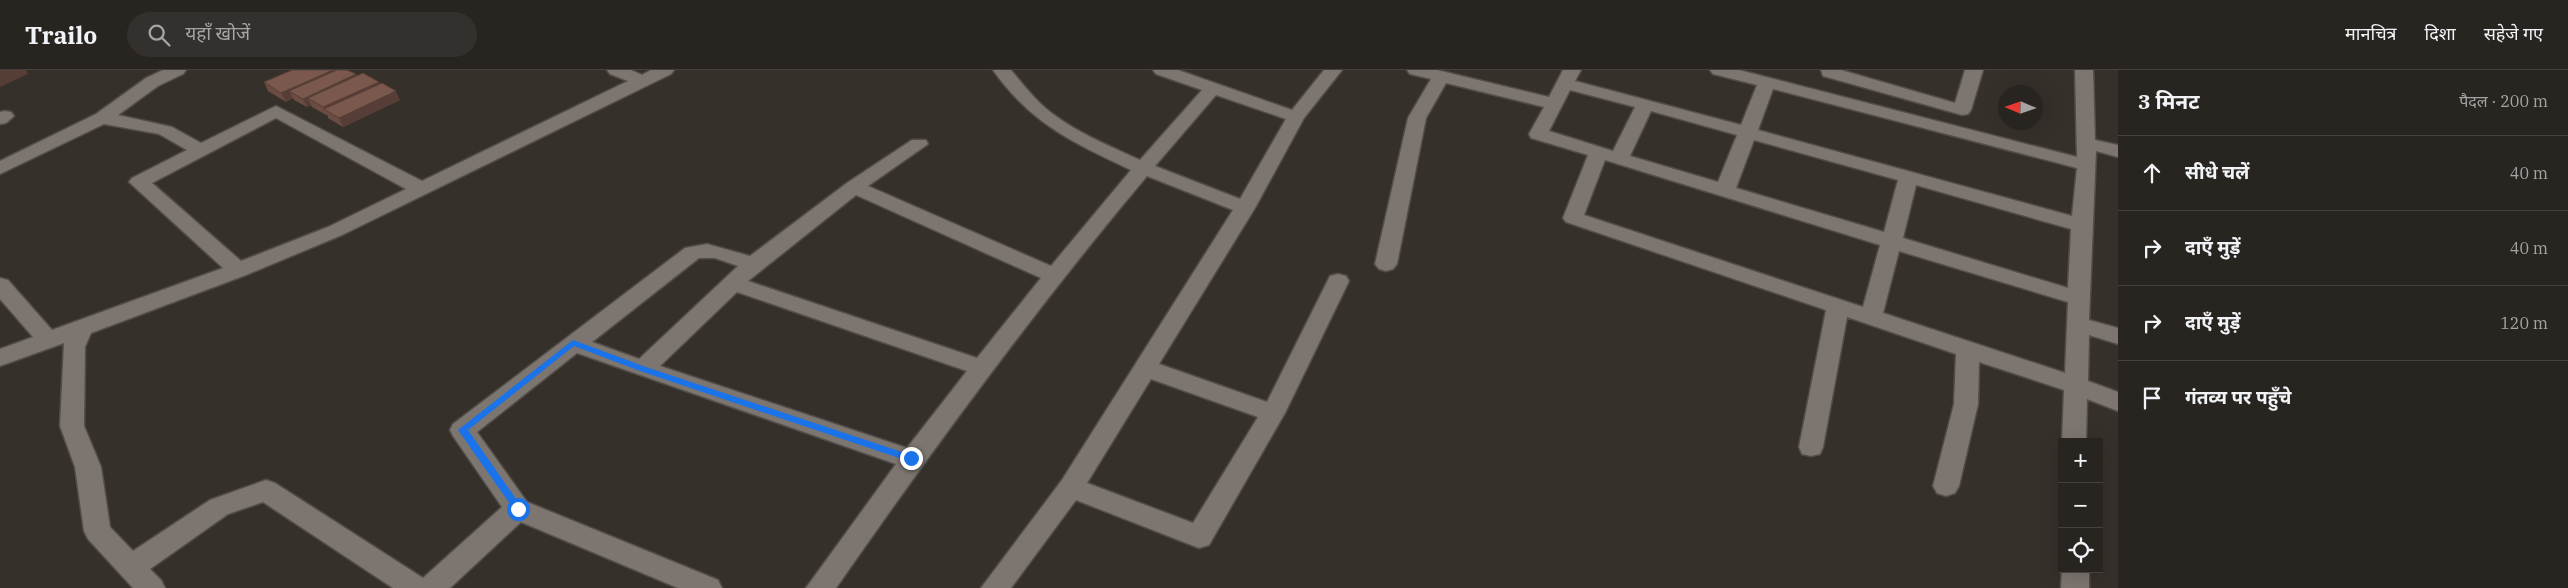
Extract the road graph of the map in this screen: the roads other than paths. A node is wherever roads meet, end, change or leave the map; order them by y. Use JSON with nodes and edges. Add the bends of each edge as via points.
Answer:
{"nodes":[{"id":1,"x":177,"y":70,"type":"edge"},
{"id":2,"x":616,"y":70,"type":"edge"},
{"id":3,"x":665,"y":70,"type":"edge"},
{"id":4,"x":1002,"y":70,"type":"edge"},
{"id":5,"x":1162,"y":70,"type":"edge"},
{"id":6,"x":1333,"y":70,"type":"edge"},
{"id":7,"x":1416,"y":70,"type":"edge"},
{"id":8,"x":1719,"y":70,"type":"edge"},
{"id":9,"x":1830,"y":70,"type":"edge"},
{"id":10,"x":1974,"y":70,"type":"edge"},
{"id":11,"x":2084,"y":70,"type":"edge"},
{"id":12,"x":1441,"y":76,"type":"junction"},
{"id":13,"x":1568,"y":77,"type":"edge"},
{"id":14,"x":1757,"y":77,"type":"edge"},
{"id":15,"x":642,"y":81,"type":"junction"},
{"id":16,"x":1213,"y":88,"type":"junction"},
{"id":17,"x":1554,"y":104,"type":"junction"},
{"id":18,"x":1645,"y":104,"type":"junction"},
{"id":19,"x":1296,"y":117,"type":"junction"},
{"id":20,"x":102,"y":118,"type":"junction"},
{"id":21,"x":1748,"y":132,"type":"junction"},
{"id":22,"x":2086,"y":143,"type":"junction"},
{"id":23,"x":919,"y":144,"type":"dead end"},
{"id":24,"x":198,"y":150,"type":"junction"},
{"id":25,"x":2118,"y":152,"type":"edge"},
{"id":26,"x":1609,"y":155,"type":"junction"},
{"id":27,"x":2088,"y":165,"type":"junction"},
{"id":28,"x":0,"y":168,"type":"edge"},
{"id":29,"x":1142,"y":168,"type":"junction"},
{"id":30,"x":1909,"y":177,"type":"junction"},
{"id":31,"x":420,"y":188,"type":"junction"},
{"id":32,"x":854,"y":188,"type":"junction"},
{"id":33,"x":1726,"y":190,"type":"junction"},
{"id":34,"x":1245,"y":208,"type":"junction"},
{"id":35,"x":2081,"y":226,"type":"junction"},
{"id":36,"x":1890,"y":240,"type":"junction"},
{"id":37,"x":753,"y":264,"type":"junction"},
{"id":38,"x":1386,"y":264,"type":"dead end"},
{"id":39,"x":238,"y":270,"type":"junction"},
{"id":40,"x":1056,"y":276,"type":"junction"},
{"id":41,"x":1338,"y":281,"type":"dead end"},
{"id":42,"x":733,"y":283,"type":"junction"},
{"id":43,"x":0,"y":285,"type":"edge"},
{"id":44,"x":2078,"y":298,"type":"junction"},
{"id":45,"x":1838,"y":306,"type":"junction"},
{"id":46,"x":1871,"y":317,"type":"junction"},
{"id":47,"x":2078,"y":324,"type":"junction"},
{"id":48,"x":82,"y":328,"type":"junction"},
{"id":49,"x":2118,"y":336,"type":"edge"},
{"id":50,"x":48,"y":340,"type":"junction"},
{"id":51,"x":573,"y":343,"type":"junction"},
{"id":52,"x":1968,"y":349,"type":"junction"},
{"id":53,"x":0,"y":358,"type":"edge"},
{"id":54,"x":983,"y":368,"type":"junction"},
{"id":55,"x":1145,"y":368,"type":"junction"},
{"id":56,"x":643,"y":369,"type":"junction"},
{"id":57,"x":2075,"y":385,"type":"junction"},
{"id":58,"x":2118,"y":402,"type":"edge"},
{"id":59,"x":1273,"y":413,"type":"junction"},
{"id":60,"x":2074,"y":438,"type":"edge"},
{"id":61,"x":1811,"y":447,"type":"dead end"},
{"id":62,"x":911,"y":458,"type":"junction"},
{"id":63,"x":1946,"y":486,"type":"dead end"},
{"id":64,"x":1071,"y":487,"type":"junction"},
{"id":65,"x":518,"y":509,"type":"junction"},
{"id":66,"x":131,"y":567,"type":"junction"},
{"id":67,"x":2075,"y":573,"type":"edge"},
{"id":68,"x":151,"y":588,"type":"edge"},
{"id":69,"x":415,"y":588,"type":"edge"},
{"id":70,"x":431,"y":588,"type":"edge"},
{"id":71,"x":708,"y":588,"type":"edge"},
{"id":72,"x":820,"y":588,"type":"edge"},
{"id":73,"x":995,"y":588,"type":"edge"},
{"id":74,"x":2075,"y":588,"type":"edge"}],
"edges":[{"from":1,"to":20,"type":"street","via":[[152,82]]},
{"from":2,"to":15,"type":"street"},
{"from":3,"to":15,"type":"street"},
{"from":4,"to":29,"type":"street","via":[[1050,122],[1088,144]]},
{"from":5,"to":16,"type":"street"},
{"from":6,"to":19,"type":"street"},
{"from":7,"to":12,"type":"street"},
{"from":8,"to":14,"type":"street"},
{"from":9,"to":10,"type":"street","via":[[1962,110]]},
{"from":11,"to":22,"type":"street"},
{"from":12,"to":17,"type":"street"},
{"from":12,"to":38,"type":"street","via":[[1417,118]]},
{"from":13,"to":17,"type":"street"},
{"from":13,"to":18,"type":"street"},
{"from":14,"to":21,"type":"street"},
{"from":14,"to":27,"type":"street"},
{"from":15,"to":31,"type":"street"},
{"from":16,"to":19,"type":"street"},
{"from":16,"to":29,"type":"street"},
{"from":17,"to":26,"type":"street","via":[[1538,134]]},
{"from":18,"to":21,"type":"street"},
{"from":18,"to":26,"type":"street"},
{"from":19,"to":34,"type":"street"},
{"from":20,"to":24,"type":"street","via":[[162,129],[190,142]]},
{"from":20,"to":28,"type":"street"},
{"from":21,"to":30,"type":"street"},
{"from":21,"to":33,"type":"street"},
{"from":22,"to":25,"type":"street"},
{"from":22,"to":27,"type":"street"},
{"from":23,"to":32,"type":"street"},
{"from":24,"to":31,"type":"street","via":[[276,111]]},
{"from":24,"to":39,"type":"street","via":[[139,182]]},
{"from":26,"to":33,"type":"street"},
{"from":26,"to":45,"type":"street","via":[[1573,218]]},
{"from":27,"to":35,"type":"street"},
{"from":29,"to":34,"type":"street"},
{"from":29,"to":40,"type":"street"},
{"from":30,"to":35,"type":"street"},
{"from":30,"to":36,"type":"street"},
{"from":31,"to":39,"type":"street","via":[[335,230]]},
{"from":32,"to":37,"type":"street"},
{"from":32,"to":40,"type":"street"},
{"from":33,"to":36,"type":"street"},
{"from":34,"to":55,"type":"street"},
{"from":35,"to":44,"type":"street"},
{"from":36,"to":44,"type":"street"},
{"from":36,"to":46,"type":"street"},
{"from":37,"to":42,"type":"street"},
{"from":37,"to":51,"type":"street","via":[[712,251],[692,253]]},
{"from":39,"to":48,"type":"street"},
{"from":40,"to":54,"type":"street"},
{"from":41,"to":59,"type":"street"},
{"from":42,"to":54,"type":"street"},
{"from":42,"to":56,"type":"street"},
{"from":43,"to":50,"type":"street"},
{"from":44,"to":47,"type":"street"},
{"from":45,"to":46,"type":"street"},
{"from":45,"to":61,"type":"street"},
{"from":46,"to":52,"type":"street"},
{"from":47,"to":49,"type":"street"},
{"from":47,"to":57,"type":"street"},
{"from":48,"to":50,"type":"street"},
{"from":48,"to":66,"type":"street","via":[[74,347],[72,426],[88,467],[97,531]]},
{"from":50,"to":53,"type":"street"},
{"from":51,"to":56,"type":"street"},
{"from":51,"to":65,"type":"street","via":[[462,430]]},
{"from":52,"to":57,"type":"street"},
{"from":52,"to":63,"type":"street","via":[[1966,404]]},
{"from":54,"to":62,"type":"street"},
{"from":55,"to":59,"type":"street"},
{"from":55,"to":64,"type":"street"},
{"from":56,"to":62,"type":"street"},
{"from":57,"to":58,"type":"street"},
{"from":57,"to":60,"type":"street"},
{"from":59,"to":64,"type":"street","via":[[1199,537]]},
{"from":62,"to":72,"type":"street"},
{"from":64,"to":73,"type":"street"},
{"from":65,"to":70,"type":"street"},
{"from":65,"to":71,"type":"street"},
{"from":66,"to":68,"type":"street"},
{"from":66,"to":69,"type":"street","via":[[219,507],[266,490]]},
{"from":67,"to":74,"type":"street"}]}
